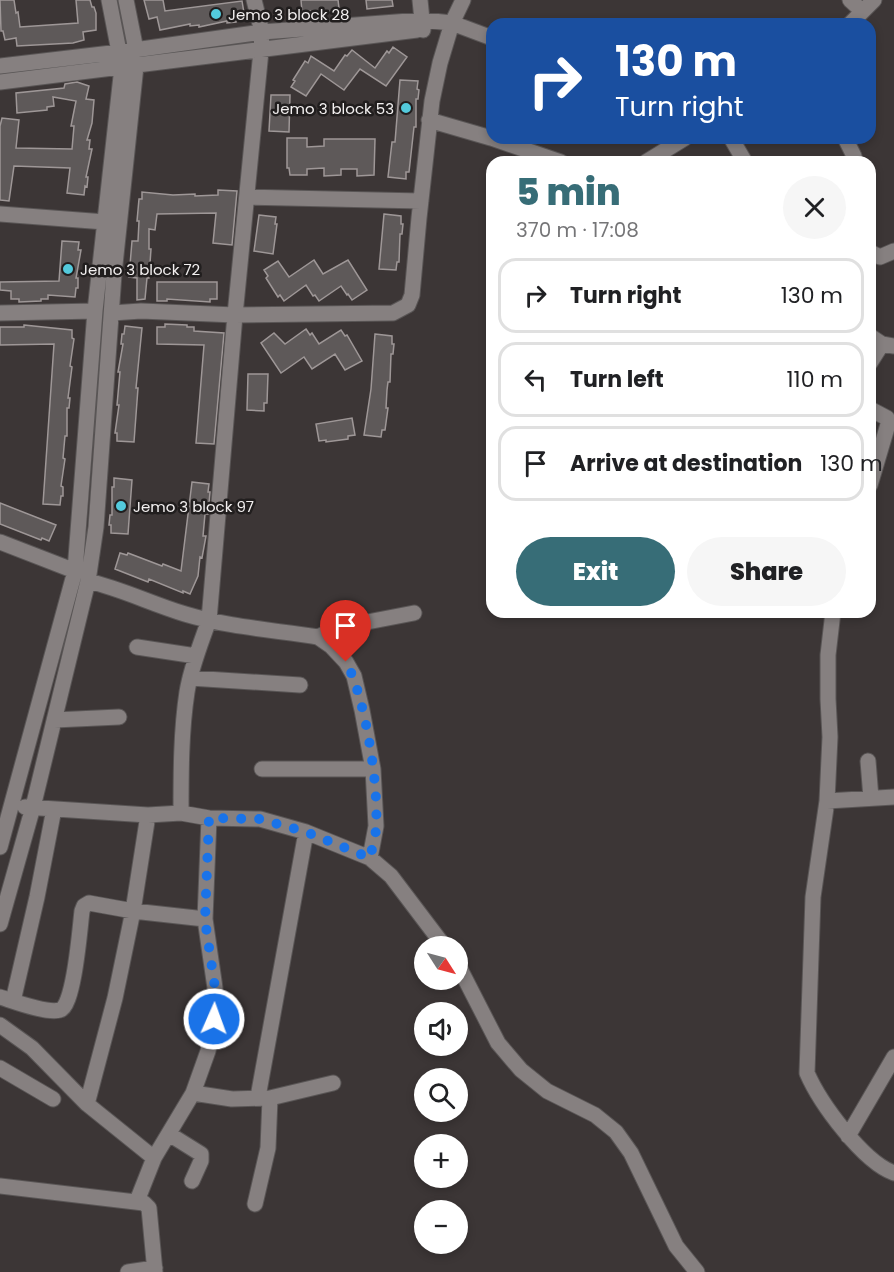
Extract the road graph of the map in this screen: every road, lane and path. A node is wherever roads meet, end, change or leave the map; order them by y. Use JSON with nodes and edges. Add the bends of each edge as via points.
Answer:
{"nodes":[{"id":1,"x":109,"y":0,"type":"edge"},
{"id":2,"x":126,"y":0,"type":"edge"},
{"id":3,"x":254,"y":0,"type":"edge"},
{"id":4,"x":420,"y":0,"type":"edge"},
{"id":5,"x":463,"y":0,"type":"edge"},
{"id":6,"x":850,"y":0,"type":"edge"},
{"id":7,"x":868,"y":6,"type":"edge"},
{"id":8,"x":856,"y":18,"type":"edge"},
{"id":9,"x":423,"y":25,"type":"junction"},
{"id":10,"x":454,"y":27,"type":"junction"},
{"id":11,"x":262,"y":32,"type":"junction"},
{"id":12,"x":486,"y":36,"type":"edge"},
{"id":13,"x":261,"y":51,"type":"junction"},
{"id":14,"x":128,"y":59,"type":"junction"},
{"id":15,"x":0,"y":66,"type":"edge"},
{"id":16,"x":18,"y":71,"type":"junction"},
{"id":17,"x":0,"y":82,"type":"edge"},
{"id":18,"x":429,"y":120,"type":"junction"},
{"id":19,"x":486,"y":137,"type":"edge"},
{"id":20,"x":508,"y":144,"type":"edge"},
{"id":21,"x":675,"y":144,"type":"edge"},
{"id":22,"x":544,"y":156,"type":"edge"},
{"id":23,"x":656,"y":156,"type":"edge"},
{"id":24,"x":247,"y":197,"type":"junction"},
{"id":25,"x":421,"y":201,"type":"junction"},
{"id":26,"x":0,"y":214,"type":"edge"},
{"id":27,"x":105,"y":222,"type":"junction"},
{"id":28,"x":894,"y":251,"type":"edge"},
{"id":29,"x":876,"y":255,"type":"edge"},
{"id":30,"x":107,"y":274,"type":"junction"},
{"id":31,"x":95,"y":311,"type":"junction"},
{"id":32,"x":0,"y":313,"type":"edge"},
{"id":33,"x":112,"y":313,"type":"junction"},
{"id":34,"x":235,"y":315,"type":"junction"},
{"id":35,"x":876,"y":412,"type":"edge"},
{"id":36,"x":876,"y":465,"type":"edge"},
{"id":37,"x":79,"y":527,"type":"junction"},
{"id":38,"x":96,"y":527,"type":"junction"},
{"id":39,"x":0,"y":542,"type":"edge"},
{"id":40,"x":75,"y":571,"type":"junction"},
{"id":41,"x":88,"y":581,"type":"junction"},
{"id":42,"x":414,"y":613,"type":"dead end"},
{"id":43,"x":832,"y":618,"type":"edge"},
{"id":44,"x":209,"y":620,"type":"junction"},
{"id":45,"x":318,"y":637,"type":"junction"},
{"id":46,"x":137,"y":647,"type":"dead end"},
{"id":47,"x":196,"y":656,"type":"junction"},
{"id":48,"x":190,"y":678,"type":"junction"},
{"id":49,"x":300,"y":686,"type":"dead end"},
{"id":50,"x":119,"y":717,"type":"dead end"},
{"id":51,"x":54,"y":720,"type":"junction"},
{"id":52,"x":868,"y":761,"type":"dead end"},
{"id":53,"x":373,"y":769,"type":"junction"},
{"id":54,"x":262,"y":770,"type":"dead end"},
{"id":55,"x":894,"y":797,"type":"edge"},
{"id":56,"x":871,"y":798,"type":"junction"},
{"id":57,"x":827,"y":801,"type":"junction"},
{"id":58,"x":11,"y":806,"type":"junction"},
{"id":59,"x":33,"y":807,"type":"junction"},
{"id":60,"x":54,"y":809,"type":"junction"},
{"id":61,"x":181,"y":813,"type":"junction"},
{"id":62,"x":148,"y":815,"type":"junction"},
{"id":63,"x":209,"y":818,"type":"junction"},
{"id":64,"x":306,"y":832,"type":"junction"},
{"id":65,"x":0,"y":847,"type":"edge"},
{"id":66,"x":370,"y":858,"type":"junction"},
{"id":67,"x":133,"y":911,"type":"junction"},
{"id":68,"x":205,"y":920,"type":"junction"},
{"id":69,"x":0,"y":924,"type":"edge"},
{"id":70,"x":437,"y":936,"type":"edge"},
{"id":71,"x":468,"y":984,"type":"edge"},
{"id":72,"x":6,"y":999,"type":"edge"},
{"id":73,"x":0,"y":1025,"type":"edge"},
{"id":74,"x":892,"y":1062,"type":"edge"},
{"id":75,"x":0,"y":1068,"type":"edge"},
{"id":76,"x":333,"y":1083,"type":"dead end"},
{"id":77,"x":193,"y":1093,"type":"junction"},
{"id":78,"x":264,"y":1098,"type":"junction"},
{"id":79,"x":53,"y":1099,"type":"dead end"},
{"id":80,"x":87,"y":1104,"type":"junction"},
{"id":81,"x":169,"y":1134,"type":"junction"},
{"id":82,"x":848,"y":1136,"type":"junction"},
{"id":83,"x":154,"y":1158,"type":"junction"},
{"id":84,"x":894,"y":1173,"type":"edge"},
{"id":85,"x":192,"y":1181,"type":"dead end"},
{"id":86,"x":0,"y":1186,"type":"edge"},
{"id":87,"x":137,"y":1202,"type":"junction"},
{"id":88,"x":255,"y":1204,"type":"dead end"},
{"id":89,"x":155,"y":1270,"type":"edge"},
{"id":90,"x":128,"y":1272,"type":"edge"},
{"id":91,"x":698,"y":1272,"type":"edge"}],
"edges":[{"from":1,"to":14,"type":"street"},
{"from":2,"to":14,"type":"street"},
{"from":3,"to":11,"type":"street"},
{"from":4,"to":9,"type":"street"},
{"from":5,"to":10,"type":"street"},
{"from":6,"to":7,"type":"street"},
{"from":7,"to":8,"type":"street"},
{"from":9,"to":10,"type":"street"},
{"from":9,"to":11,"type":"street"},
{"from":9,"to":13,"type":"street"},
{"from":10,"to":12,"type":"street"},
{"from":10,"to":18,"type":"street","via":[[440,63]]},
{"from":11,"to":13,"type":"street"},
{"from":11,"to":14,"type":"street"},
{"from":13,"to":14,"type":"street"},
{"from":13,"to":24,"type":"street"},
{"from":14,"to":16,"type":"street"},
{"from":14,"to":27,"type":"street"},
{"from":14,"to":30,"type":"street"},
{"from":15,"to":16,"type":"street"},
{"from":16,"to":17,"type":"street"},
{"from":18,"to":19,"type":"street"},
{"from":18,"to":25,"type":"street"},
{"from":20,"to":22,"type":"street"},
{"from":21,"to":23,"type":"street"},
{"from":24,"to":25,"type":"street"},
{"from":24,"to":34,"type":"street"},
{"from":25,"to":34,"type":"street","via":[[412,295],[408,305],[400,310]]},
{"from":26,"to":27,"type":"street"},
{"from":27,"to":30,"type":"street"},
{"from":28,"to":29,"type":"street"},
{"from":30,"to":31,"type":"street"},
{"from":30,"to":33,"type":"street"},
{"from":31,"to":32,"type":"street"},
{"from":31,"to":37,"type":"street"},
{"from":33,"to":34,"type":"street"},
{"from":33,"to":38,"type":"street"},
{"from":34,"to":44,"type":"street"},
{"from":35,"to":36,"type":"street","via":[[889,421]]},
{"from":37,"to":38,"type":"street"},
{"from":37,"to":40,"type":"street"},
{"from":38,"to":41,"type":"street"},
{"from":39,"to":40,"type":"street"},
{"from":40,"to":58,"type":"street"},
{"from":41,"to":44,"type":"street"},
{"from":41,"to":51,"type":"street"},
{"from":42,"to":45,"type":"street","via":[[336,628]]},
{"from":43,"to":57,"type":"street","via":[[828,655]]},
{"from":44,"to":45,"type":"street"},
{"from":44,"to":47,"type":"street"},
{"from":45,"to":53,"type":"street","via":[[346,662],[354,676]]},
{"from":46,"to":47,"type":"street"},
{"from":47,"to":48,"type":"street"},
{"from":48,"to":49,"type":"street"},
{"from":48,"to":61,"type":"street"},
{"from":50,"to":51,"type":"street"},
{"from":51,"to":59,"type":"street"},
{"from":52,"to":56,"type":"street"},
{"from":53,"to":54,"type":"street"},
{"from":53,"to":66,"type":"street","via":[[376,826]]},
{"from":55,"to":56,"type":"street"},
{"from":56,"to":57,"type":"street"},
{"from":57,"to":82,"type":"street","via":[[813,897],[807,1073],[814,1090]]},
{"from":58,"to":59,"type":"street"},
{"from":58,"to":65,"type":"street"},
{"from":59,"to":60,"type":"street"},
{"from":59,"to":69,"type":"street"},
{"from":60,"to":62,"type":"street"},
{"from":60,"to":72,"type":"street","via":[[37,897]]},
{"from":61,"to":62,"type":"street"},
{"from":61,"to":63,"type":"street"},
{"from":62,"to":67,"type":"street"},
{"from":63,"to":64,"type":"street","via":[[260,819]]},
{"from":63,"to":68,"type":"street"},
{"from":64,"to":66,"type":"street"},
{"from":64,"to":78,"type":"street"},
{"from":66,"to":70,"type":"street","via":[[392,876]]},
{"from":67,"to":68,"type":"street"},
{"from":67,"to":72,"type":"street","via":[[89,903],[84,906],[72,990],[64,1008],[59,1011]]},
{"from":67,"to":80,"type":"street"},
{"from":68,"to":77,"type":"street","via":[[215,988],[214,1019]]},
{"from":71,"to":91,"type":"street","via":[[498,1043],[521,1070],[547,1091],[595,1115],[616,1132],[631,1153],[676,1246]]},
{"from":73,"to":80,"type":"street","via":[[32,1048]]},
{"from":74,"to":82,"type":"street"},
{"from":75,"to":79,"type":"street"},
{"from":76,"to":78,"type":"street"},
{"from":77,"to":78,"type":"street","via":[[232,1099]]},
{"from":77,"to":81,"type":"street"},
{"from":78,"to":88,"type":"street","via":[[268,1148]]},
{"from":80,"to":83,"type":"street"},
{"from":81,"to":83,"type":"street"},
{"from":81,"to":85,"type":"street","via":[[201,1154]]},
{"from":82,"to":84,"type":"street","via":[[875,1162]]},
{"from":83,"to":87,"type":"street"},
{"from":86,"to":87,"type":"street"},
{"from":87,"to":89,"type":"street","via":[[149,1208]]},
{"from":89,"to":90,"type":"street"}]}
